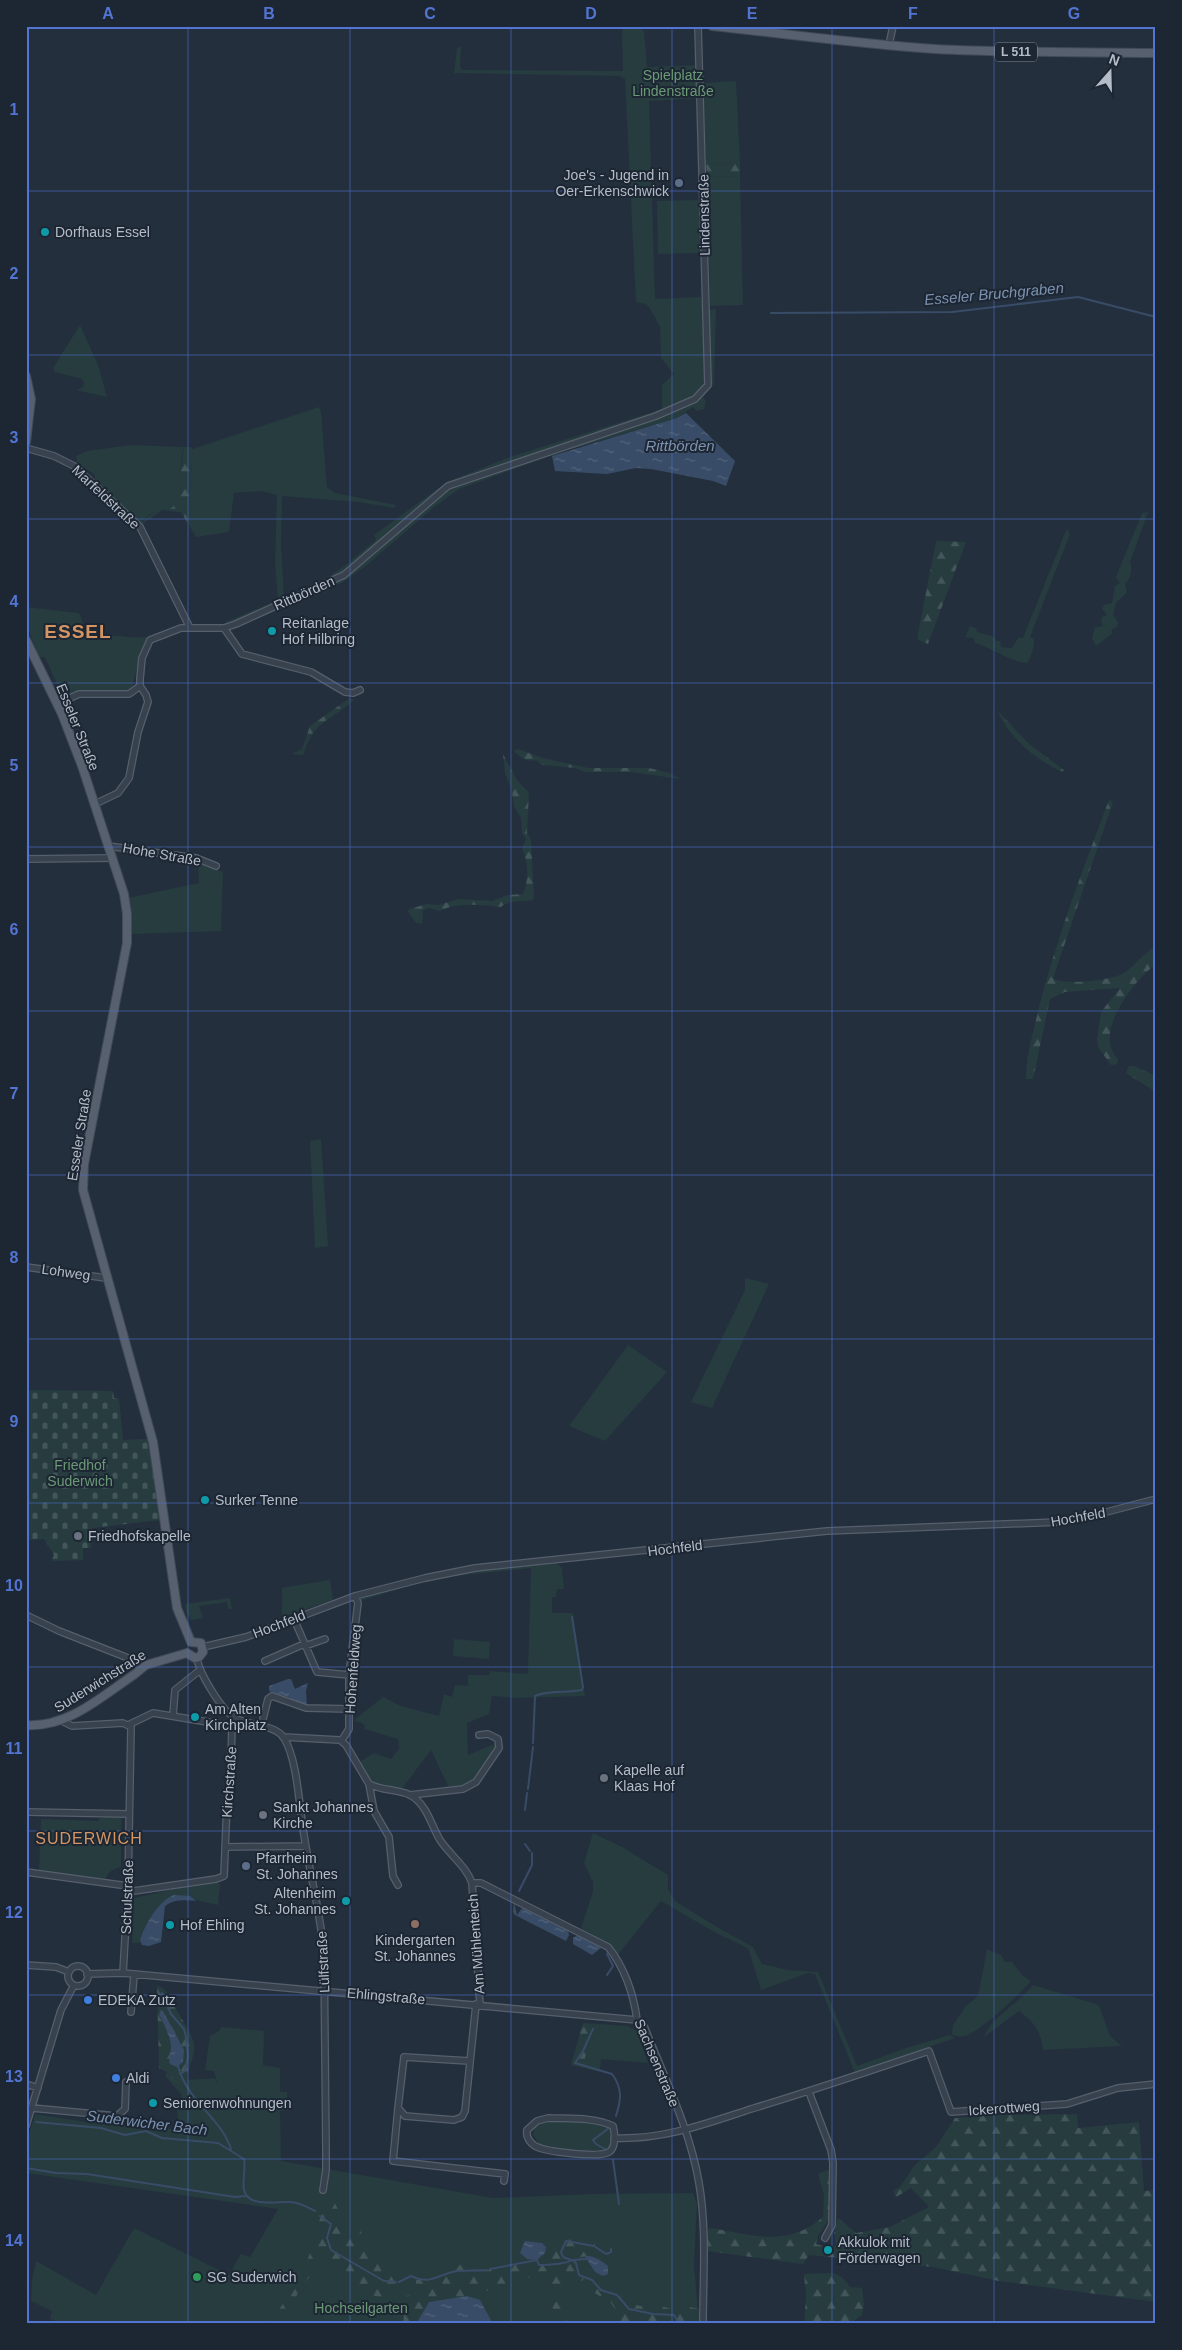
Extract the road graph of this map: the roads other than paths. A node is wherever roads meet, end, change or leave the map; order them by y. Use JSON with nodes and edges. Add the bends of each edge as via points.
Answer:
{"nodes":[{"id":1,"x":698,"y":26,"type":"edge"},
{"id":2,"x":712,"y":26,"type":"edge"},
{"id":3,"x":893,"y":26,"type":"edge"},
{"id":4,"x":889,"y":45,"type":"junction"},
{"id":5,"x":1156,"y":53,"type":"edge"},
{"id":6,"x":26,"y":376,"type":"edge"},
{"id":7,"x":695,"y":399,"type":"joint"},
{"id":8,"x":26,"y":442,"type":"edge"},
{"id":9,"x":26,"y":448,"type":"edge"},
{"id":10,"x":189,"y":626,"type":"junction"},
{"id":11,"x":224,"y":628,"type":"junction"},
{"id":12,"x":26,"y":640,"type":"edge"},
{"id":13,"x":140,"y":686,"type":"junction"},
{"id":14,"x":360,"y":690,"type":"dead end"},
{"id":15,"x":57,"y":704,"type":"junction"},
{"id":16,"x":95,"y":804,"type":"junction"},
{"id":17,"x":108,"y":846,"type":"junction"},
{"id":18,"x":113,"y":858,"type":"junction"},
{"id":19,"x":26,"y":859,"type":"edge"},
{"id":20,"x":216,"y":866,"type":"dead end"},
{"id":21,"x":26,"y":1267,"type":"edge"},
{"id":22,"x":106,"y":1278,"type":"junction"},
{"id":23,"x":1156,"y":1499,"type":"edge"},
{"id":24,"x":355,"y":1596,"type":"junction"},
{"id":25,"x":26,"y":1616,"type":"edge"},
{"id":26,"x":294,"y":1619,"type":"junction"},
{"id":27,"x":324,"y":1640,"type":"dead end"},
{"id":28,"x":191,"y":1642,"type":"junction"},
{"id":29,"x":305,"y":1645,"type":"junction"},
{"id":30,"x":203,"y":1648,"type":"junction"},
{"id":31,"x":187,"y":1653,"type":"junction"},
{"id":32,"x":197,"y":1658,"type":"junction"},
{"id":33,"x":265,"y":1661,"type":"dead end"},
{"id":34,"x":146,"y":1665,"type":"junction"},
{"id":35,"x":200,"y":1670,"type":"junction"},
{"id":36,"x":349,"y":1675,"type":"junction"},
{"id":37,"x":349,"y":1709,"type":"junction"},
{"id":38,"x":173,"y":1716,"type":"junction"},
{"id":39,"x":234,"y":1718,"type":"junction"},
{"id":40,"x":62,"y":1721,"type":"junction"},
{"id":41,"x":26,"y":1725,"type":"edge"},
{"id":42,"x":128,"y":1725,"type":"junction"},
{"id":43,"x":232,"y":1726,"type":"junction"},
{"id":44,"x":261,"y":1727,"type":"junction"},
{"id":45,"x":479,"y":1735,"type":"dead end"},
{"id":46,"x":283,"y":1737,"type":"junction"},
{"id":47,"x":342,"y":1740,"type":"junction"},
{"id":48,"x":369,"y":1784,"type":"junction"},
{"id":49,"x":410,"y":1795,"type":"junction"},
{"id":50,"x":26,"y":1812,"type":"edge"},
{"id":51,"x":129,"y":1814,"type":"junction"},
{"id":52,"x":305,"y":1846,"type":"junction"},
{"id":53,"x":225,"y":1847,"type":"junction"},
{"id":54,"x":26,"y":1872,"type":"edge"},
{"id":55,"x":472,"y":1883,"type":"junction"},
{"id":56,"x":398,"y":1885,"type":"dead end"},
{"id":57,"x":128,"y":1889,"type":"junction"},
{"id":58,"x":26,"y":1965,"type":"edge"},
{"id":59,"x":69,"y":1972,"type":"junction"},
{"id":60,"x":123,"y":1973,"type":"junction"},
{"id":61,"x":87,"y":1974,"type":"junction"},
{"id":62,"x":134,"y":1974,"type":"junction"},
{"id":63,"x":74,"y":1985,"type":"junction"},
{"id":64,"x":325,"y":1991,"type":"junction"},
{"id":65,"x":478,"y":2005,"type":"junction"},
{"id":66,"x":131,"y":2012,"type":"dead end"},
{"id":67,"x":637,"y":2020,"type":"junction"},
{"id":68,"x":469,"y":2061,"type":"junction"},
{"id":69,"x":126,"y":2082,"type":"dead end"},
{"id":70,"x":26,"y":2084,"type":"edge"},
{"id":71,"x":1156,"y":2084,"type":"edge"},
{"id":72,"x":38,"y":2088,"type":"junction"},
{"id":73,"x":809,"y":2092,"type":"junction"},
{"id":74,"x":32,"y":2108,"type":"junction"},
{"id":75,"x":398,"y":2108,"type":"junction"},
{"id":76,"x":26,"y":2126,"type":"edge"},
{"id":77,"x":684,"y":2129,"type":"junction"},
{"id":78,"x":614,"y":2138,"type":"junction"},
{"id":79,"x":504,"y":2181,"type":"dead end"},
{"id":80,"x":323,"y":2190,"type":"dead end"},
{"id":81,"x":825,"y":2238,"type":"dead end"},
{"id":82,"x":703,"y":2324,"type":"edge"}],
"edges":[{"from":1,"to":7,"type":"street","name":"Lindenstraße","via":[[708,385]]},
{"from":2,"to":4,"type":"main road","number":"L 511"},
{"from":3,"to":4,"type":"street"},
{"from":4,"to":5,"type":"main road","number":"L 511","via":[[1019,52]]},
{"from":6,"to":8,"type":"main road","via":[[31,399]]},
{"from":7,"to":11,"type":"street","name":"Rittbörden","via":[[656,416],[448,486],[344,575]]},
{"from":9,"to":10,"type":"street","name":"Marfeldstraße","via":[[74,466],[140,527]]},
{"from":10,"to":11,"type":"street","name":"Rittbörden"},
{"from":10,"to":13,"type":"street","name":"Rittbörden","via":[[150,640],[142,658]]},
{"from":11,"to":14,"type":"street","via":[[242,654],[311,672],[345,692]]},
{"from":12,"to":15,"type":"main road","name":"Esseler Straße"},
{"from":13,"to":15,"type":"street","via":[[130,694],[79,694]]},
{"from":13,"to":16,"type":"street","name":"Rittbörden","via":[[148,702],[129,778],[118,793]]},
{"from":15,"to":16,"type":"main road","name":"Esseler Straße"},
{"from":16,"to":17,"type":"main road","name":"Esseler Straße"},
{"from":17,"to":18,"type":"main road","name":"Esseler Straße"},
{"from":17,"to":20,"type":"street","name":"Hohe Straße","via":[[181,855]]},
{"from":18,"to":19,"type":"street"},
{"from":18,"to":22,"type":"main road","name":"Esseler Straße","via":[[124,894],[127,943],[84,1164],[82,1190]]},
{"from":21,"to":22,"type":"street","name":"Lohweg"},
{"from":22,"to":28,"type":"main road","name":"Esseler Straße","via":[[153,1442],[177,1608]]},
{"from":23,"to":24,"type":"street","name":"Hochfeld","via":[[1058,1522],[827,1531],[475,1568]]},
{"from":24,"to":26,"type":"street","name":"Hochfeld"},
{"from":24,"to":36,"type":"street","name":"Hohenfeldweg","via":[[358,1603]]},
{"from":25,"to":34,"type":"street"},
{"from":26,"to":29,"type":"street"},
{"from":26,"to":30,"type":"street","name":"Hochfeld","via":[[246,1637]]},
{"from":27,"to":29,"type":"street"},
{"from":28,"to":30,"type":"main road","via":[[199,1642]]},
{"from":28,"to":31,"type":"main road"},
{"from":29,"to":33,"type":"street"},
{"from":29,"to":36,"type":"street","via":[[317,1672]]},
{"from":30,"to":32,"type":"main road"},
{"from":31,"to":32,"type":"main road"},
{"from":31,"to":34,"type":"main road","name":"Suderwichstraße"},
{"from":32,"to":35,"type":"street"},
{"from":34,"to":40,"type":"main road","name":"Suderwichstraße"},
{"from":35,"to":38,"type":"street","via":[[175,1690]]},
{"from":35,"to":39,"type":"street"},
{"from":36,"to":37,"type":"street","name":"Hohenfeldweg"},
{"from":37,"to":44,"type":"street","via":[[306,1708],[272,1696],[268,1699]]},
{"from":37,"to":47,"type":"street","name":"Hohenfeldweg","via":[[349,1729]]},
{"from":38,"to":42,"type":"street","via":[[153,1713]]},
{"from":38,"to":43,"type":"street"},
{"from":39,"to":43,"type":"street","name":"Kirchstraße"},
{"from":39,"to":44,"type":"street"},
{"from":40,"to":41,"type":"main road","name":"Suderwichstraße","via":[[42,1726]]},
{"from":40,"to":42,"type":"street","via":[[72,1726]]},
{"from":42,"to":51,"type":"street","name":"Schulstraße","via":[[132,1731]]},
{"from":43,"to":53,"type":"street","name":"Kirchstraße"},
{"from":44,"to":46,"type":"street"},
{"from":45,"to":49,"type":"street","via":[[488,1734],[498,1739],[499,1748],[476,1782],[463,1789]]},
{"from":46,"to":47,"type":"street"},
{"from":46,"to":52,"type":"street","name":"Lülfstraße","via":[[294,1772]]},
{"from":47,"to":48,"type":"street"},
{"from":48,"to":49,"type":"street"},
{"from":48,"to":56,"type":"street","via":[[374,1811],[389,1837],[393,1876]]},
{"from":49,"to":55,"type":"street","via":[[426,1812],[439,1839]]},
{"from":50,"to":51,"type":"street"},
{"from":51,"to":57,"type":"street","name":"Schulstraße"},
{"from":52,"to":53,"type":"street"},
{"from":52,"to":64,"type":"street","name":"Lülfstraße","via":[[322,1927]]},
{"from":53,"to":57,"type":"street","name":"Kirchstraße","via":[[224,1876]]},
{"from":54,"to":57,"type":"street"},
{"from":55,"to":65,"type":"street","name":"Am Mühlenteich"},
{"from":55,"to":67,"type":"street","name":"Sachsenstraße","via":[[481,1883],[600,1941],[616,1956],[635,2004]]},
{"from":57,"to":60,"type":"street","name":"Schulstraße"},
{"from":58,"to":59,"type":"street","name":"Ehlingstraße","via":[[56,1967]]},
{"from":59,"to":61,"type":"street","name":"Ehlingstraße","via":[[80,1966]]},
{"from":59,"to":63,"type":"street","via":[[68,1977]]},
{"from":60,"to":61,"type":"street","name":"Ehlingstraße"},
{"from":60,"to":62,"type":"street","name":"Ehlingstraße"},
{"from":61,"to":63,"type":"street","via":[[83,1984]]},
{"from":62,"to":64,"type":"street","name":"Ehlingstraße"},
{"from":62,"to":66,"type":"street"},
{"from":63,"to":72,"type":"street","via":[[61,2010]]},
{"from":64,"to":65,"type":"street","name":"Ehlingstraße"},
{"from":64,"to":80,"type":"street","name":"Lülfstraße","via":[[326,2163]]},
{"from":65,"to":67,"type":"street","name":"Ehlingstraße"},
{"from":65,"to":68,"type":"street","name":"Am Mühlenteich"},
{"from":67,"to":77,"type":"street","name":"Sachsenstraße","via":[[644,2026]]},
{"from":68,"to":75,"type":"street","via":[[404,2057]]},
{"from":68,"to":75,"type":"street","name":"Am Mühlenteich","via":[[465,2111],[458,2120],[405,2116]]},
{"from":69,"to":74,"type":"street","via":[[125,2109],[117,2116]]},
{"from":70,"to":72,"type":"street"},
{"from":71,"to":73,"type":"street","name":"Ickerottweg","via":[[1118,2088],[1067,2104],[951,2112],[929,2051]]},
{"from":72,"to":74,"type":"street"},
{"from":73,"to":77,"type":"street","name":"Ickerottweg"},
{"from":73,"to":81,"type":"street","via":[[833,2163],[832,2225]]},
{"from":74,"to":76,"type":"street"},
{"from":75,"to":79,"type":"street","via":[[393,2160],[505,2174]]},
{"from":77,"to":78,"type":"street","name":"Ickerottweg","via":[[642,2139]]},
{"from":77,"to":82,"type":"street","name":"Sachsenstraße","via":[[694,2159],[703,2225]]},
{"from":78,"to":78,"type":"street","via":[[613,2126],[579,2119],[548,2118],[531,2124],[527,2133],[532,2143],[540,2148],[583,2154],[609,2152]]}]}
